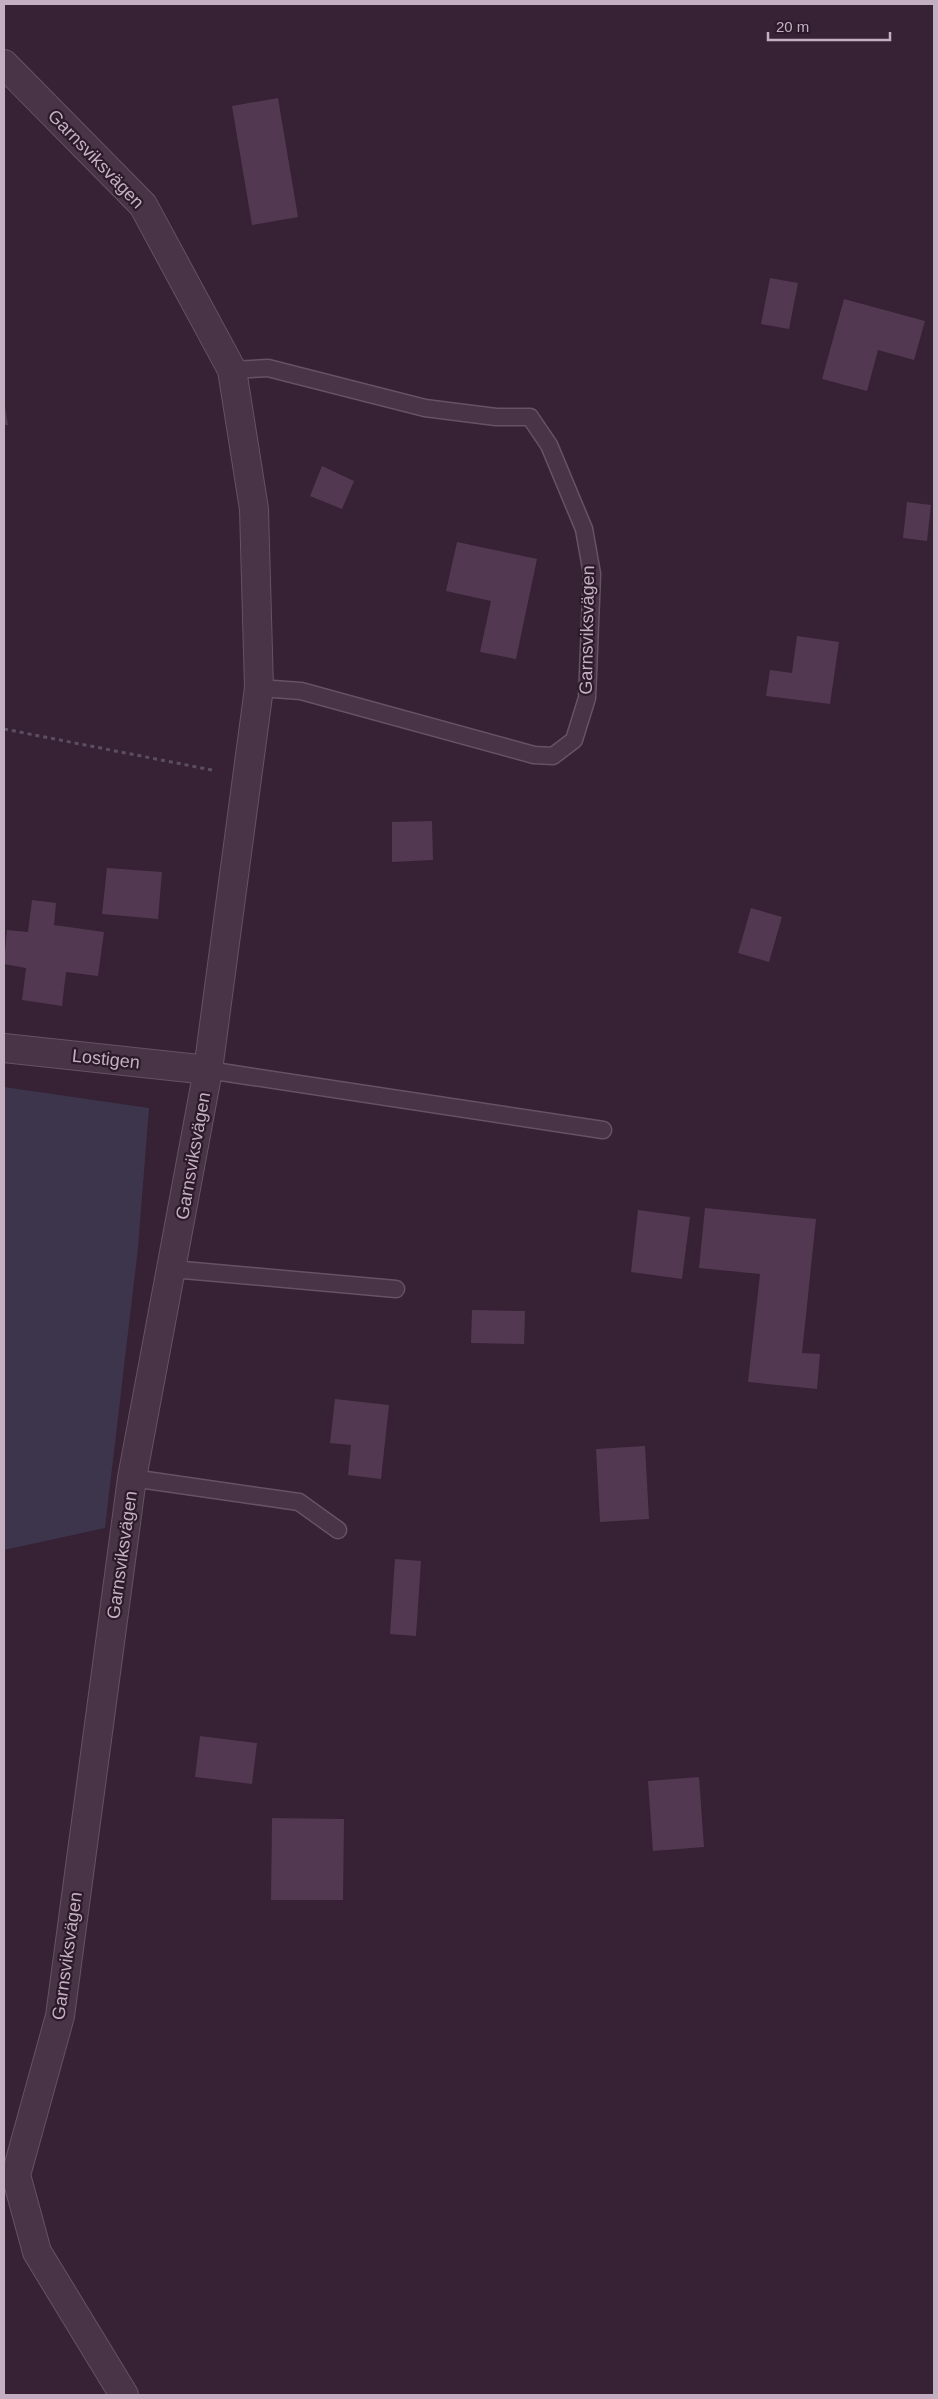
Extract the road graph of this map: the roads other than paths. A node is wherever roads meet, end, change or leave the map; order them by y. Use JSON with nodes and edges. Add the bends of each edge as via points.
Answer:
{"nodes":[{"id":1,"x":4,"y":64,"type":"edge"},
{"id":2,"x":232,"y":370,"type":"junction"},
{"id":3,"x":259,"y":688,"type":"junction"},
{"id":4,"x":4,"y":1048,"type":"edge"},
{"id":5,"x":208,"y":1070,"type":"junction"},
{"id":6,"x":603,"y":1130,"type":"dead end"},
{"id":7,"x":172,"y":1269,"type":"junction"},
{"id":8,"x":396,"y":1290,"type":"dead end"},
{"id":9,"x":132,"y":1478,"type":"junction"},
{"id":10,"x":338,"y":1530,"type":"dead end"},
{"id":11,"x":10,"y":2178,"type":"edge"},
{"id":12,"x":124,"y":2395,"type":"edge"}],
"edges":[{"from":1,"to":2,"type":"street","name":"Garnsviksvägen","via":[[143,205]]},
{"from":2,"to":3,"type":"street","name":"Garnsviksvägen","via":[[254,509]]},
{"from":2,"to":3,"type":"lane","name":"Garnsviksvägen","via":[[268,368],[425,408],[496,417],[530,417],[548,445],[584,529],[592,574],[587,698],[574,740],[553,756],[534,755],[301,692]]},
{"from":3,"to":5,"type":"street","name":"Garnsviksvägen"},
{"from":4,"to":5,"type":"street","name":"Lostigen"},
{"from":5,"to":6,"type":"lane"},
{"from":5,"to":7,"type":"street","name":"Garnsviksvägen"},
{"from":7,"to":8,"type":"lane"},
{"from":7,"to":9,"type":"street","name":"Garnsviksvägen"},
{"from":9,"to":10,"type":"lane","via":[[299,1502]]},
{"from":9,"to":11,"type":"street","name":"Garnsviksvägen","via":[[60,2016]]},
{"from":11,"to":12,"type":"street","name":"Garnsviksvägen","via":[[37,2252]]}]}
